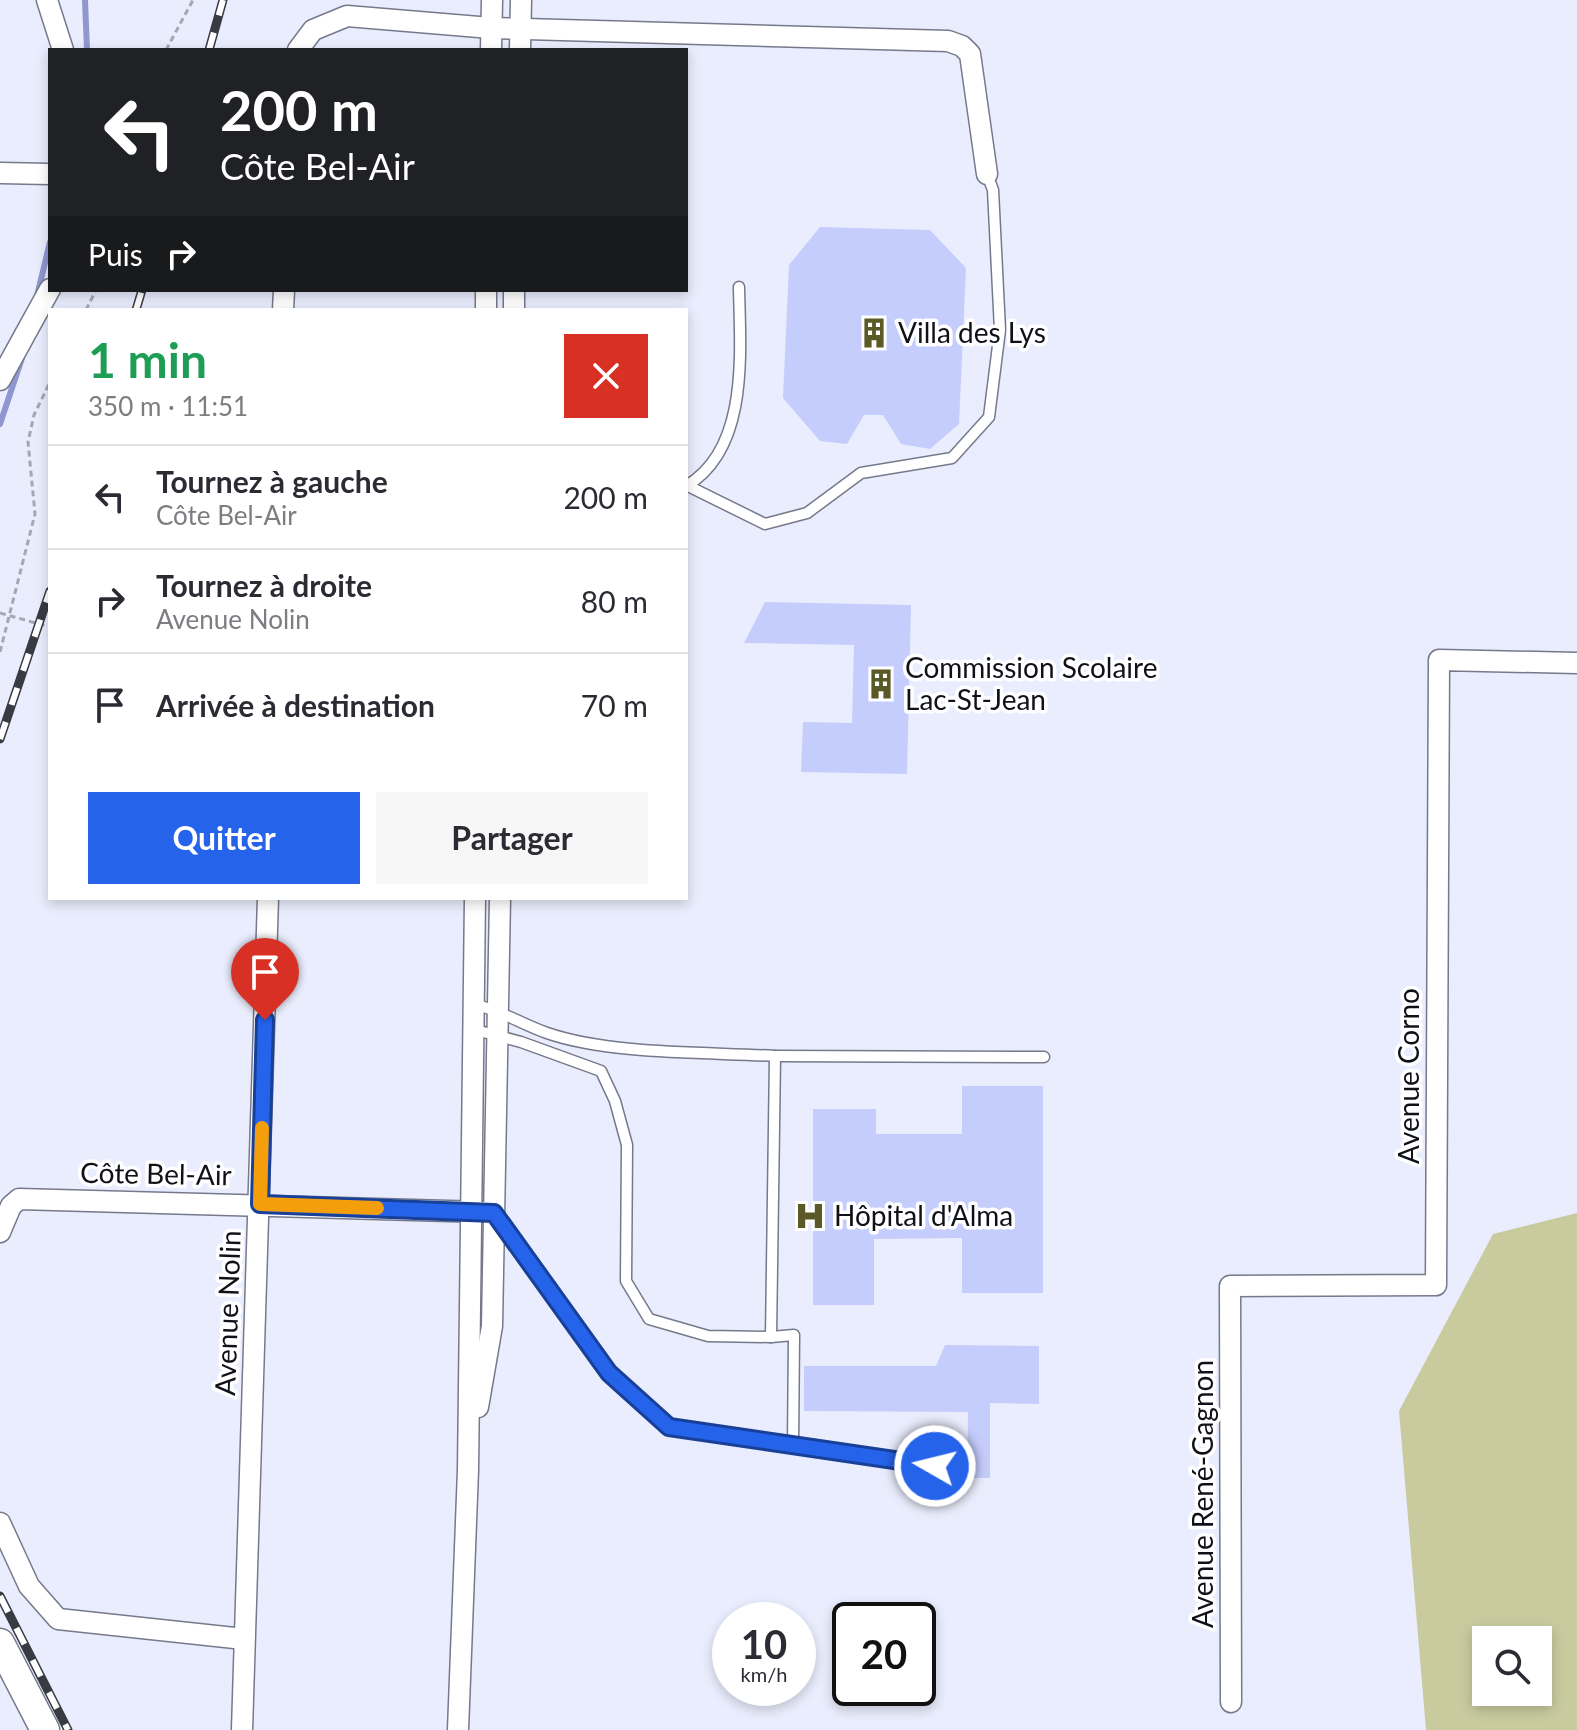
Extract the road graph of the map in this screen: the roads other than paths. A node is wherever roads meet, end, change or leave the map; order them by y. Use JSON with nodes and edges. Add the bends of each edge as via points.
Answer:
{"nodes":[{"id":1,"x":47,"y":0,"type":"edge"},
{"id":2,"x":492,"y":0,"type":"edge"},
{"id":3,"x":521,"y":0,"type":"edge"},
{"id":4,"x":491,"y":28,"type":"junction"},
{"id":5,"x":521,"y":29,"type":"junction"},
{"id":6,"x":62,"y":48,"type":"edge"},
{"id":7,"x":300,"y":48,"type":"edge"},
{"id":8,"x":491,"y":48,"type":"edge"},
{"id":9,"x":520,"y":48,"type":"edge"},
{"id":10,"x":0,"y":173,"type":"edge"},
{"id":11,"x":48,"y":174,"type":"edge"},
{"id":12,"x":987,"y":174,"type":"joint"},
{"id":13,"x":739,"y":287,"type":"dead end"},
{"id":14,"x":48,"y":292,"type":"edge"},
{"id":15,"x":0,"y":380,"type":"edge"},
{"id":16,"x":688,"y":485,"type":"edge"},
{"id":17,"x":688,"y":486,"type":"edge"},
{"id":18,"x":1577,"y":663,"type":"edge"},
{"id":19,"x":268,"y":900,"type":"edge"},
{"id":20,"x":475,"y":900,"type":"edge"},
{"id":21,"x":500,"y":900,"type":"edge"},
{"id":22,"x":473,"y":1004,"type":"junction"},
{"id":23,"x":497,"y":1009,"type":"junction"},
{"id":24,"x":472,"y":1029,"type":"junction"},
{"id":25,"x":497,"y":1035,"type":"junction"},
{"id":26,"x":775,"y":1056,"type":"junction"},
{"id":27,"x":1044,"y":1057,"type":"dead end"},
{"id":28,"x":260,"y":1204,"type":"junction"},
{"id":29,"x":471,"y":1212,"type":"junction"},
{"id":30,"x":494,"y":1213,"type":"junction"},
{"id":31,"x":0,"y":1232,"type":"edge"},
{"id":32,"x":1230,"y":1286,"type":"joint"},
{"id":33,"x":771,"y":1337,"type":"junction"},
{"id":34,"x":793,"y":1445,"type":"junction"},
{"id":35,"x":935,"y":1466,"type":"dead end"},
{"id":36,"x":468,"y":1470,"type":"junction"},
{"id":37,"x":0,"y":1523,"type":"edge"},
{"id":38,"x":244,"y":1639,"type":"junction"},
{"id":39,"x":0,"y":1643,"type":"edge"},
{"id":40,"x":1231,"y":1702,"type":"dead end"},
{"id":41,"x":45,"y":1730,"type":"edge"},
{"id":42,"x":242,"y":1730,"type":"edge"},
{"id":43,"x":458,"y":1730,"type":"edge"}],
"edges":[{"from":1,"to":6,"type":"street"},
{"from":2,"to":4,"type":"street"},
{"from":3,"to":5,"type":"street"},
{"from":4,"to":5,"type":"street"},
{"from":4,"to":7,"type":"street","via":[[347,16],[313,30]]},
{"from":4,"to":8,"type":"street"},
{"from":5,"to":9,"type":"street"},
{"from":5,"to":12,"type":"street","via":[[948,41],[970,54]]},
{"from":10,"to":11,"type":"street"},
{"from":12,"to":17,"type":"lane","via":[[993,190],[1000,330],[989,417],[952,458],[861,473],[807,513],[765,524]]},
{"from":13,"to":16,"type":"lane","via":[[741,355],[733,418],[716,458]]},
{"from":14,"to":15,"type":"street"},
{"from":18,"to":32,"type":"street","name":"Avenue Corno","via":[[1439,660],[1436,1285]]},
{"from":19,"to":28,"type":"street","name":"Avenue Nolin"},
{"from":20,"to":22,"type":"street"},
{"from":21,"to":23,"type":"street"},
{"from":22,"to":23,"type":"lane"},
{"from":22,"to":24,"type":"street"},
{"from":23,"to":25,"type":"street"},
{"from":23,"to":26,"type":"lane","via":[[547,1033],[607,1046]]},
{"from":24,"to":25,"type":"lane"},
{"from":24,"to":29,"type":"street"},
{"from":25,"to":30,"type":"street"},
{"from":25,"to":33,"type":"lane","via":[[601,1071],[627,1145],[626,1281],[649,1319],[708,1336]]},
{"from":26,"to":27,"type":"lane"},
{"from":26,"to":33,"type":"lane"},
{"from":28,"to":29,"type":"street","name":"Côte Bel-Air"},
{"from":28,"to":31,"type":"street","name":"Côte Bel-Air","via":[[19,1199]]},
{"from":28,"to":38,"type":"street","name":"Avenue Nolin"},
{"from":29,"to":30,"type":"street","name":"Côte Bel-Air"},
{"from":29,"to":36,"type":"street"},
{"from":30,"to":34,"type":"lane","via":[[609,1373],[669,1427]]},
{"from":30,"to":36,"type":"street","via":[[492,1326]]},
{"from":32,"to":40,"type":"street","name":"Avenue René-Gagnon"},
{"from":33,"to":34,"type":"lane","via":[[794,1335]]},
{"from":34,"to":35,"type":"lane"},
{"from":36,"to":43,"type":"street"},
{"from":37,"to":38,"type":"street","via":[[29,1586],[58,1619]]},
{"from":38,"to":42,"type":"street","name":"Avenue Nolin"},
{"from":39,"to":41,"type":"street"}]}
